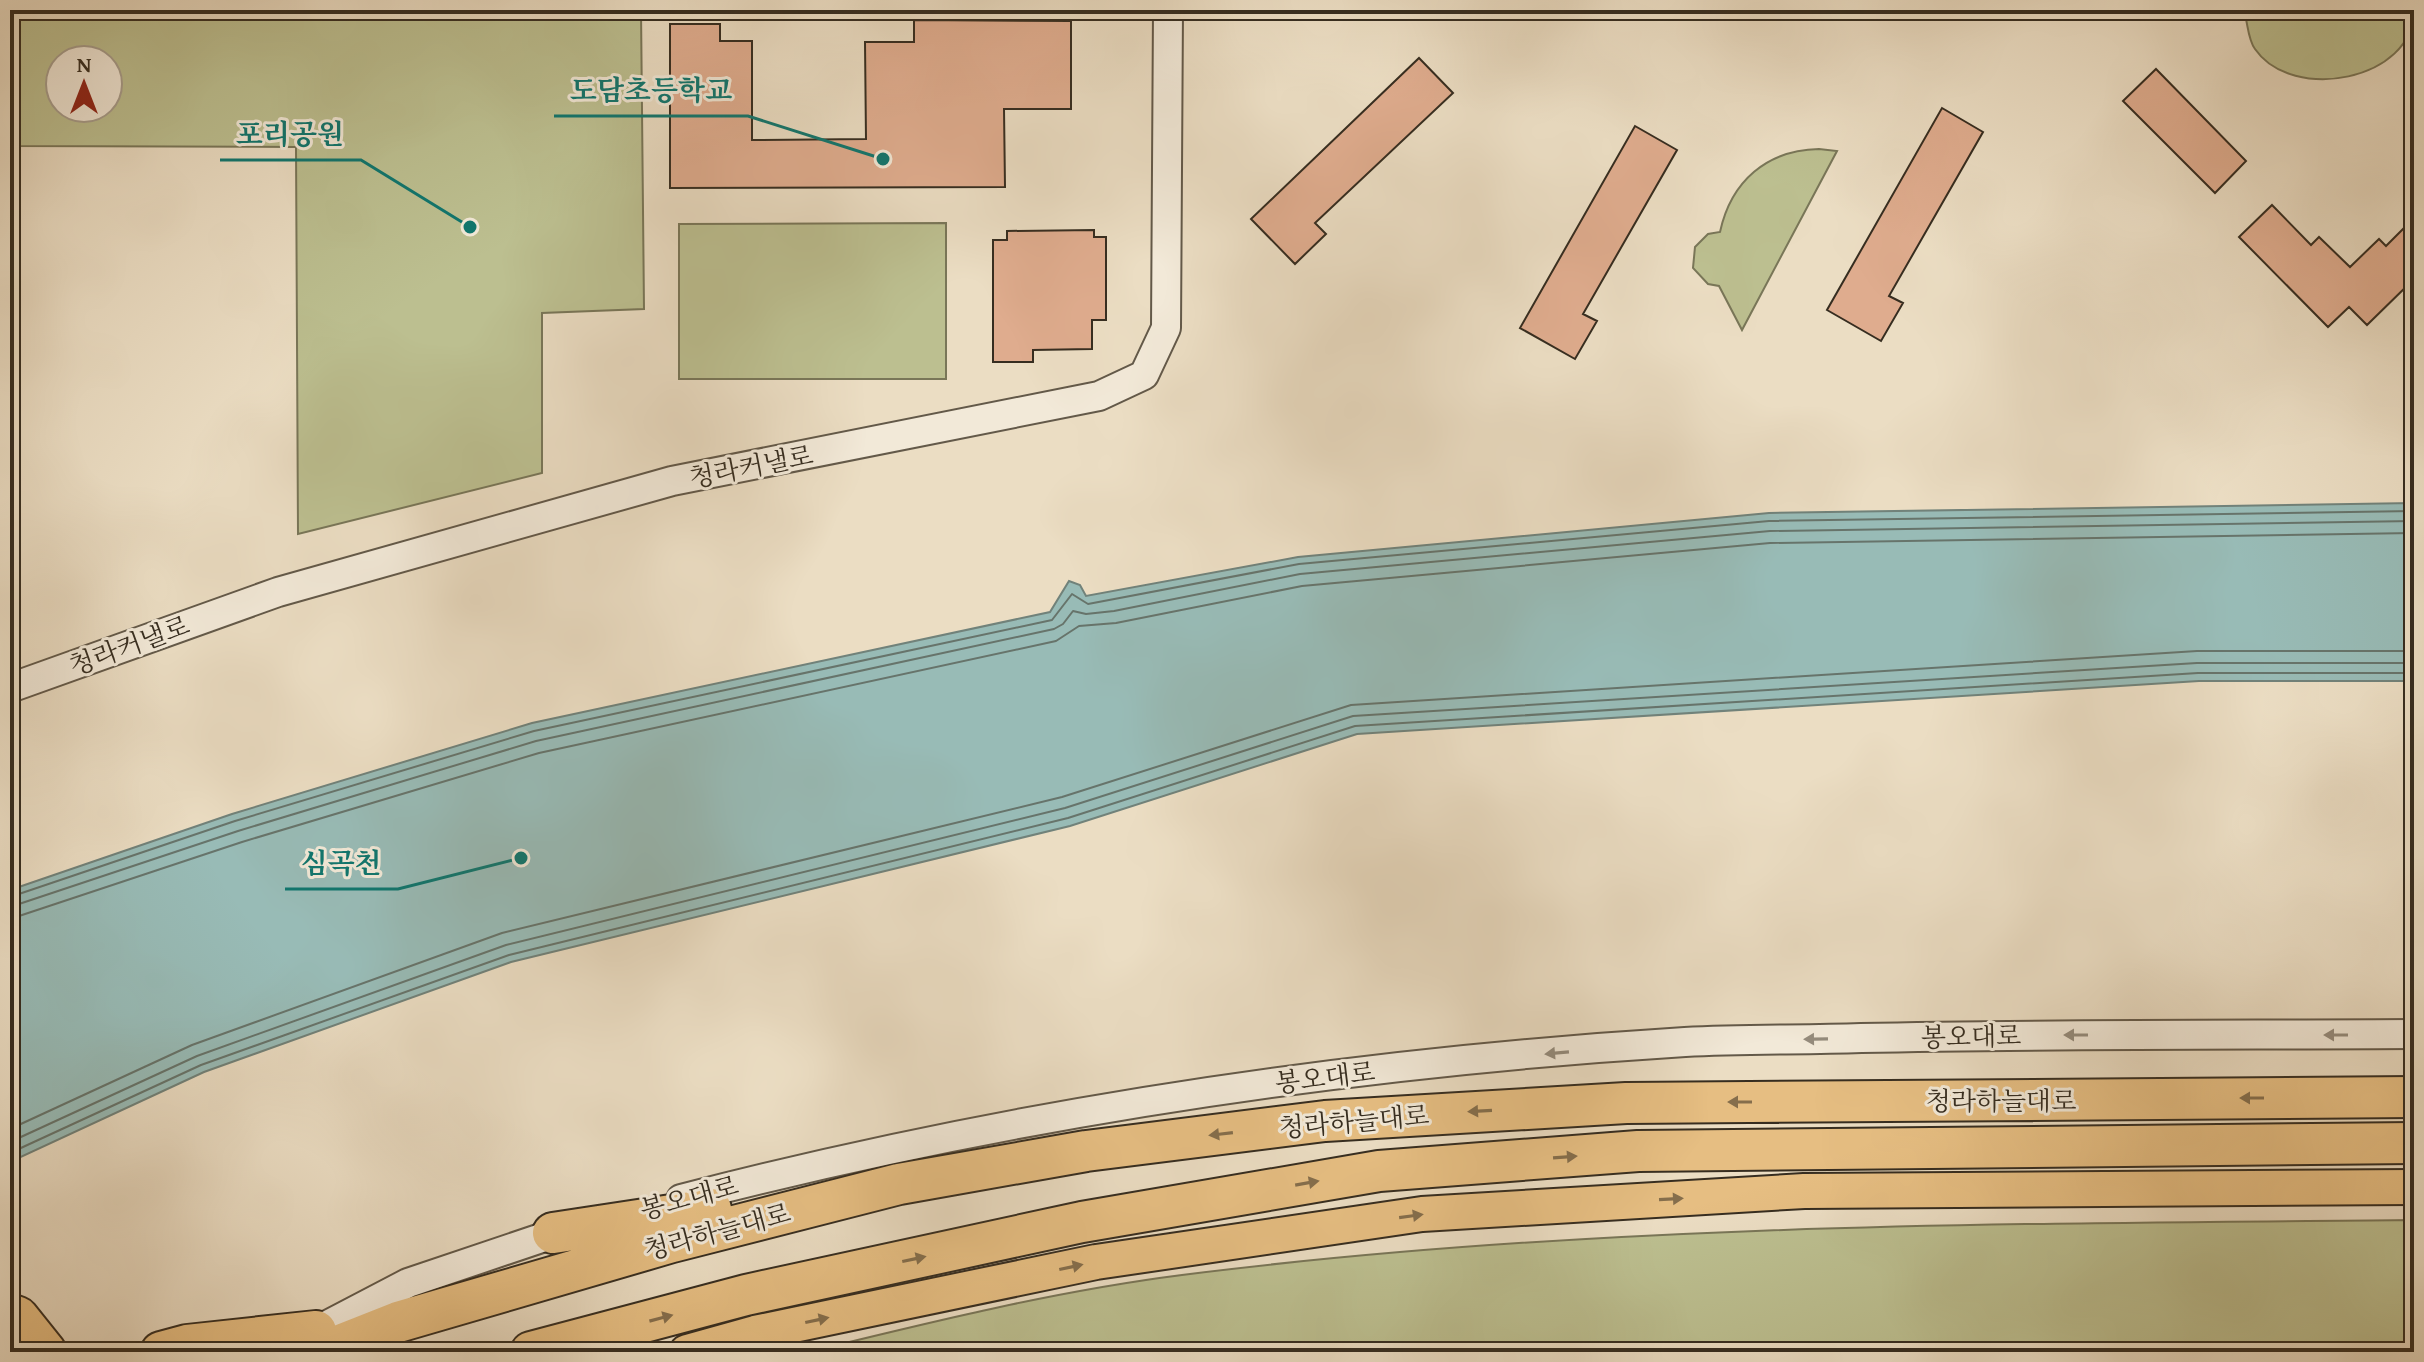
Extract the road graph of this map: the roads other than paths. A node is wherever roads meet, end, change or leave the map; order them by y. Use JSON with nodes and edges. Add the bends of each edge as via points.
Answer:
{"nodes":[{"id":1,"x":1168,"y":10,"type":"edge"},
{"id":2,"x":10,"y":688,"type":"edge"},
{"id":3,"x":2414,"y":1034,"type":"edge"},
{"id":4,"x":2414,"y":1097,"type":"edge"},
{"id":5,"x":2414,"y":1143,"type":"edge"},
{"id":6,"x":988,"y":1168,"type":"junction"},
{"id":7,"x":2414,"y":1187,"type":"edge"},
{"id":8,"x":553,"y":1233,"type":"junction"},
{"id":9,"x":10,"y":1314,"type":"edge"},
{"id":10,"x":319,"y":1342,"type":"edge"},
{"id":11,"x":46,"y":1352,"type":"edge"},
{"id":12,"x":161,"y":1352,"type":"edge"},
{"id":13,"x":276,"y":1352,"type":"edge"},
{"id":14,"x":531,"y":1352,"type":"edge"},
{"id":15,"x":687,"y":1352,"type":"edge"}],
"edges":[{"from":1,"to":2,"type":"street","name":"청라커낼로","via":[[1166,328],[1144,375],[1099,396],[672,481],[278,592]]},
{"from":3,"to":8,"type":"street","name":"봉오대로","one_way":true,"via":[[1687,1042],[1314,1076],[1089,1111],[814,1165]]},
{"from":4,"to":6,"type":"highway","name":"청라하늘대로","one_way":true,"via":[[1626,1103],[1325,1121]]},
{"from":14,"to":5,"type":"highway","name":"청라하늘대로","one_way":true,"via":[[746,1295],[1082,1222],[1379,1171],[1638,1151]]},
{"from":6,"to":8,"type":"highway"},
{"from":6,"to":10,"type":"highway","name":"청라하늘대로","via":[[899,1184],[672,1242]]},
{"from":15,"to":7,"type":"main road","one_way":true,"via":[[1096,1262],[1422,1214],[1804,1191]]},
{"from":8,"to":10,"type":"street","name":"봉오대로","via":[[408,1283]]},
{"from":9,"to":11,"type":"highway"},
{"from":10,"to":12,"type":"highway","name":"청라하늘대로","via":[[187,1345]]},
{"from":10,"to":13,"type":"street","name":"봉오대로"}]}
